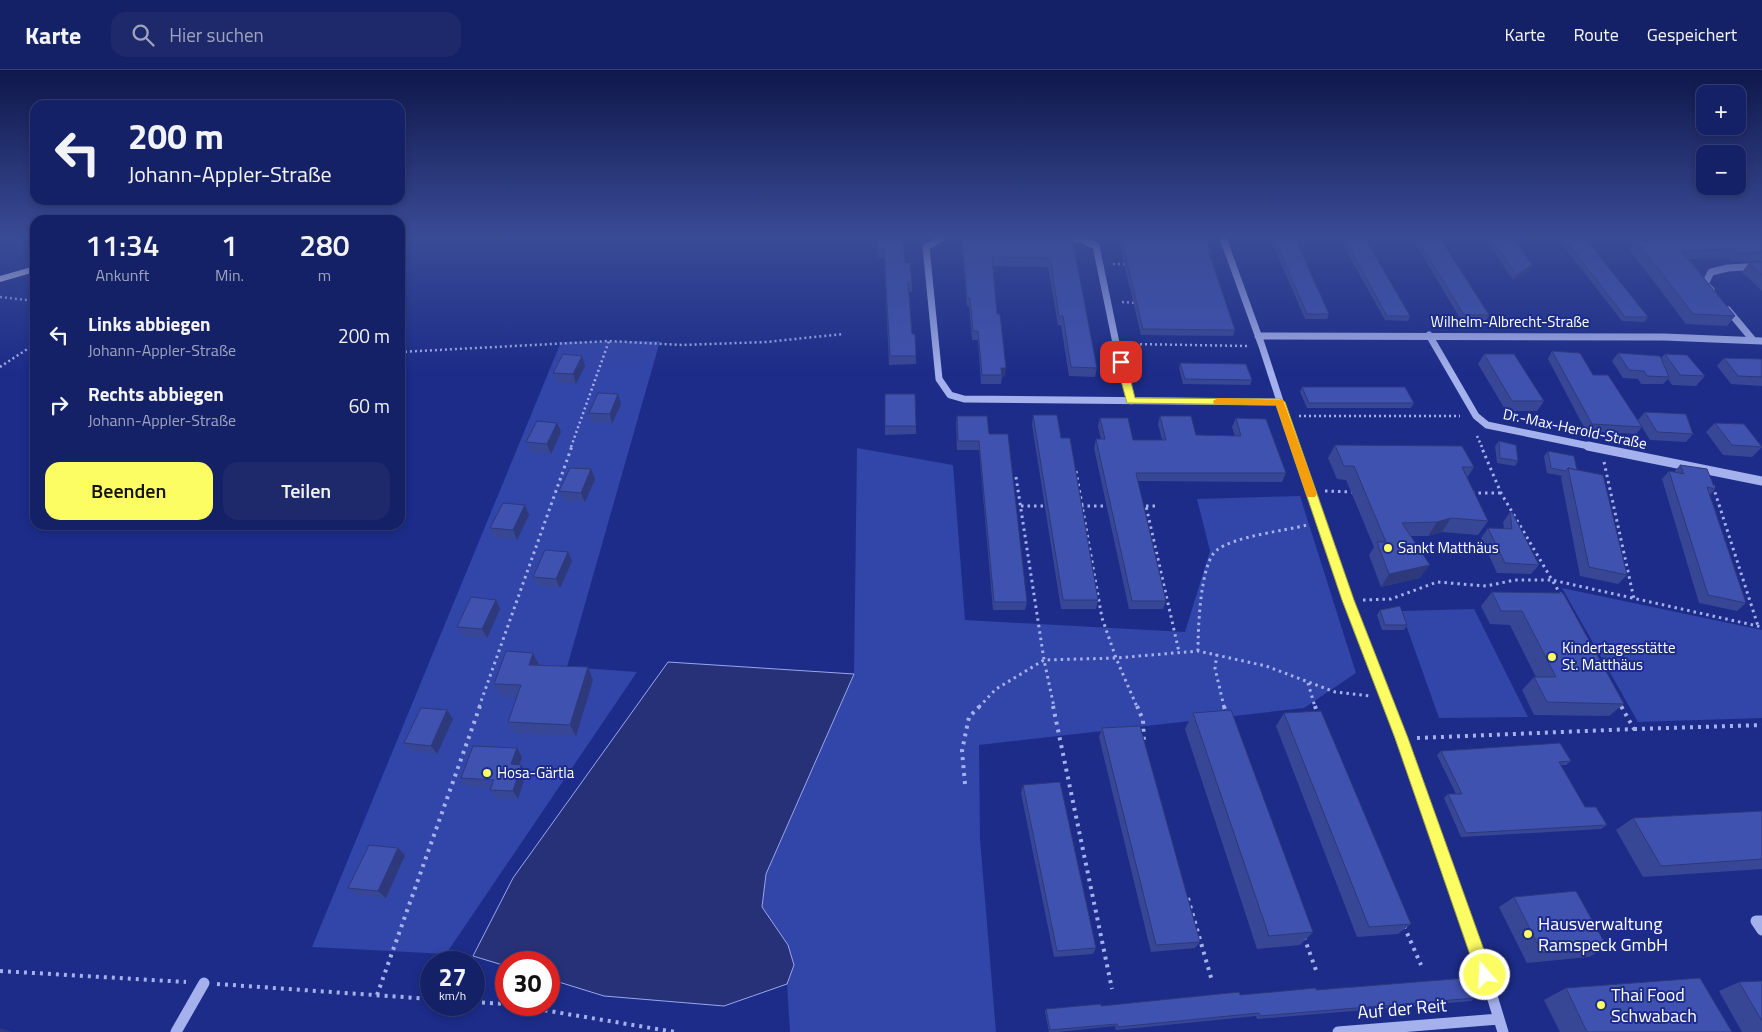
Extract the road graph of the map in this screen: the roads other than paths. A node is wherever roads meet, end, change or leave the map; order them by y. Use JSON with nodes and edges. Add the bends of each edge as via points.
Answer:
{"nodes":[{"id":1,"x":930,"y":283,"type":"edge"},
{"id":2,"x":1103,"y":283,"type":"edge"},
{"id":3,"x":1239,"y":283,"type":"edge"},
{"id":4,"x":1706,"y":283,"type":"edge"},
{"id":5,"x":1717,"y":298,"type":"edge"},
{"id":6,"x":1723,"y":305,"type":"edge"},
{"id":7,"x":1429,"y":335,"type":"junction"},
{"id":8,"x":1258,"y":336,"type":"junction"},
{"id":9,"x":1753,"y":340,"type":"junction"},
{"id":10,"x":1762,"y":341,"type":"edge"},
{"id":11,"x":1131,"y":401,"type":"junction"},
{"id":12,"x":1280,"y":402,"type":"junction"},
{"id":13,"x":1762,"y":481,"type":"edge"},
{"id":14,"x":1762,"y":921,"type":"edge"},
{"id":15,"x":1762,"y":930,"type":"edge"},
{"id":16,"x":204,"y":983,"type":"dead end"},
{"id":17,"x":1499,"y":1019,"type":"junction"},
{"id":18,"x":176,"y":1032,"type":"edge"},
{"id":19,"x":1338,"y":1032,"type":"edge"},
{"id":20,"x":1503,"y":1032,"type":"edge"}],
"edges":[{"from":1,"to":11,"type":"street","via":[[939,379],[950,395],[964,399]]},
{"from":2,"to":11,"type":"street"},
{"from":3,"to":8,"type":"street"},
{"from":4,"to":5,"type":"street"},
{"from":6,"to":9,"type":"street"},
{"from":7,"to":8,"type":"street","name":"Wilhelm-Albrecht-Straße"},
{"from":7,"to":9,"type":"street","name":"Wilhelm-Albrecht-Straße"},
{"from":7,"to":13,"type":"street","name":"Dr.-Max-Herold-Straße","via":[[1476,416],[1487,425]]},
{"from":8,"to":12,"type":"street"},
{"from":9,"to":10,"type":"street","name":"Wilhelm-Albrecht-Straße"},
{"from":11,"to":12,"type":"street"},
{"from":12,"to":17,"type":"street"},
{"from":14,"to":15,"type":"street","via":[[1756,921]]},
{"from":16,"to":18,"type":"street"},
{"from":17,"to":19,"type":"street","name":"Auf der Reit"},
{"from":17,"to":20,"type":"street"}]}
